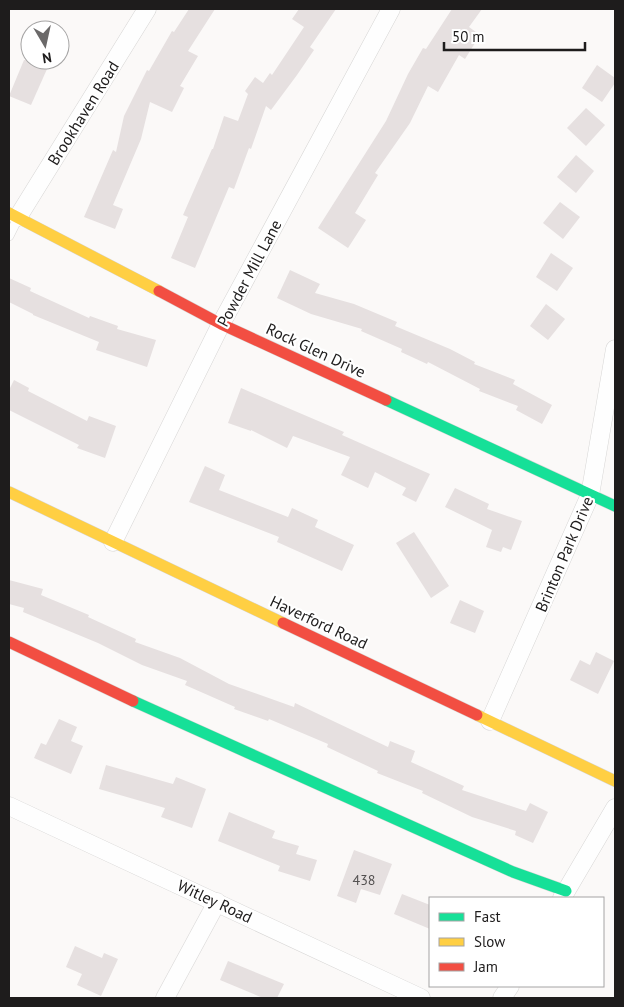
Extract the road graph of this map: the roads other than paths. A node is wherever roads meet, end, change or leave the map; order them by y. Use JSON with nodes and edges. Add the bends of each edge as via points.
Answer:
{"nodes":[{"id":1,"x":147,"y":9,"type":"edge"},
{"id":2,"x":392,"y":9,"type":"edge"},
{"id":3,"x":14,"y":215,"type":"edge"},
{"id":4,"x":9,"y":236,"type":"edge"},
{"id":5,"x":221,"y":324,"type":"junction"},
{"id":6,"x":615,"y":349,"type":"edge"},
{"id":7,"x":9,"y":492,"type":"edge"},
{"id":8,"x":590,"y":495,"type":"junction"},
{"id":9,"x":615,"y":506,"type":"edge"},
{"id":10,"x":113,"y":542,"type":"junction"},
{"id":11,"x":9,"y":642,"type":"edge"},
{"id":12,"x":490,"y":722,"type":"junction"},
{"id":13,"x":615,"y":781,"type":"edge"},
{"id":14,"x":9,"y":806,"type":"edge"},
{"id":15,"x":615,"y":808,"type":"edge"},
{"id":16,"x":564,"y":895,"type":"edge"},
{"id":17,"x":217,"y":902,"type":"junction"},
{"id":18,"x":509,"y":987,"type":"edge"},
{"id":19,"x":165,"y":998,"type":"edge"},
{"id":20,"x":420,"y":998,"type":"edge"},
{"id":21,"x":502,"y":998,"type":"edge"}],
"edges":[{"from":1,"to":3,"type":"street","name":"Brookhaven Road"},
{"from":2,"to":5,"type":"street","name":"Powder Mill Lane"},
{"from":3,"to":4,"type":"lane"},
{"from":3,"to":5,"type":"street","name":"Rock Glen Drive"},
{"from":5,"to":8,"type":"street","name":"Rock Glen Drive"},
{"from":5,"to":10,"type":"street","name":"Powder Mill Lane"},
{"from":6,"to":8,"type":"street","name":"Brinton Park Drive"},
{"from":7,"to":10,"type":"street","name":"Haverford Road"},
{"from":8,"to":9,"type":"street","name":"Rock Glen Drive"},
{"from":8,"to":12,"type":"street","name":"Brinton Park Drive"},
{"from":10,"to":12,"type":"street","name":"Haverford Road"},
{"from":11,"to":16,"type":"street","via":[[130,700]]},
{"from":12,"to":13,"type":"street","name":"Haverford Road"},
{"from":14,"to":17,"type":"street","name":"Witley Road"},
{"from":15,"to":16,"type":"street"},
{"from":17,"to":19,"type":"street"},
{"from":17,"to":20,"type":"street","name":"Witley Road"},
{"from":18,"to":21,"type":"street"}]}
